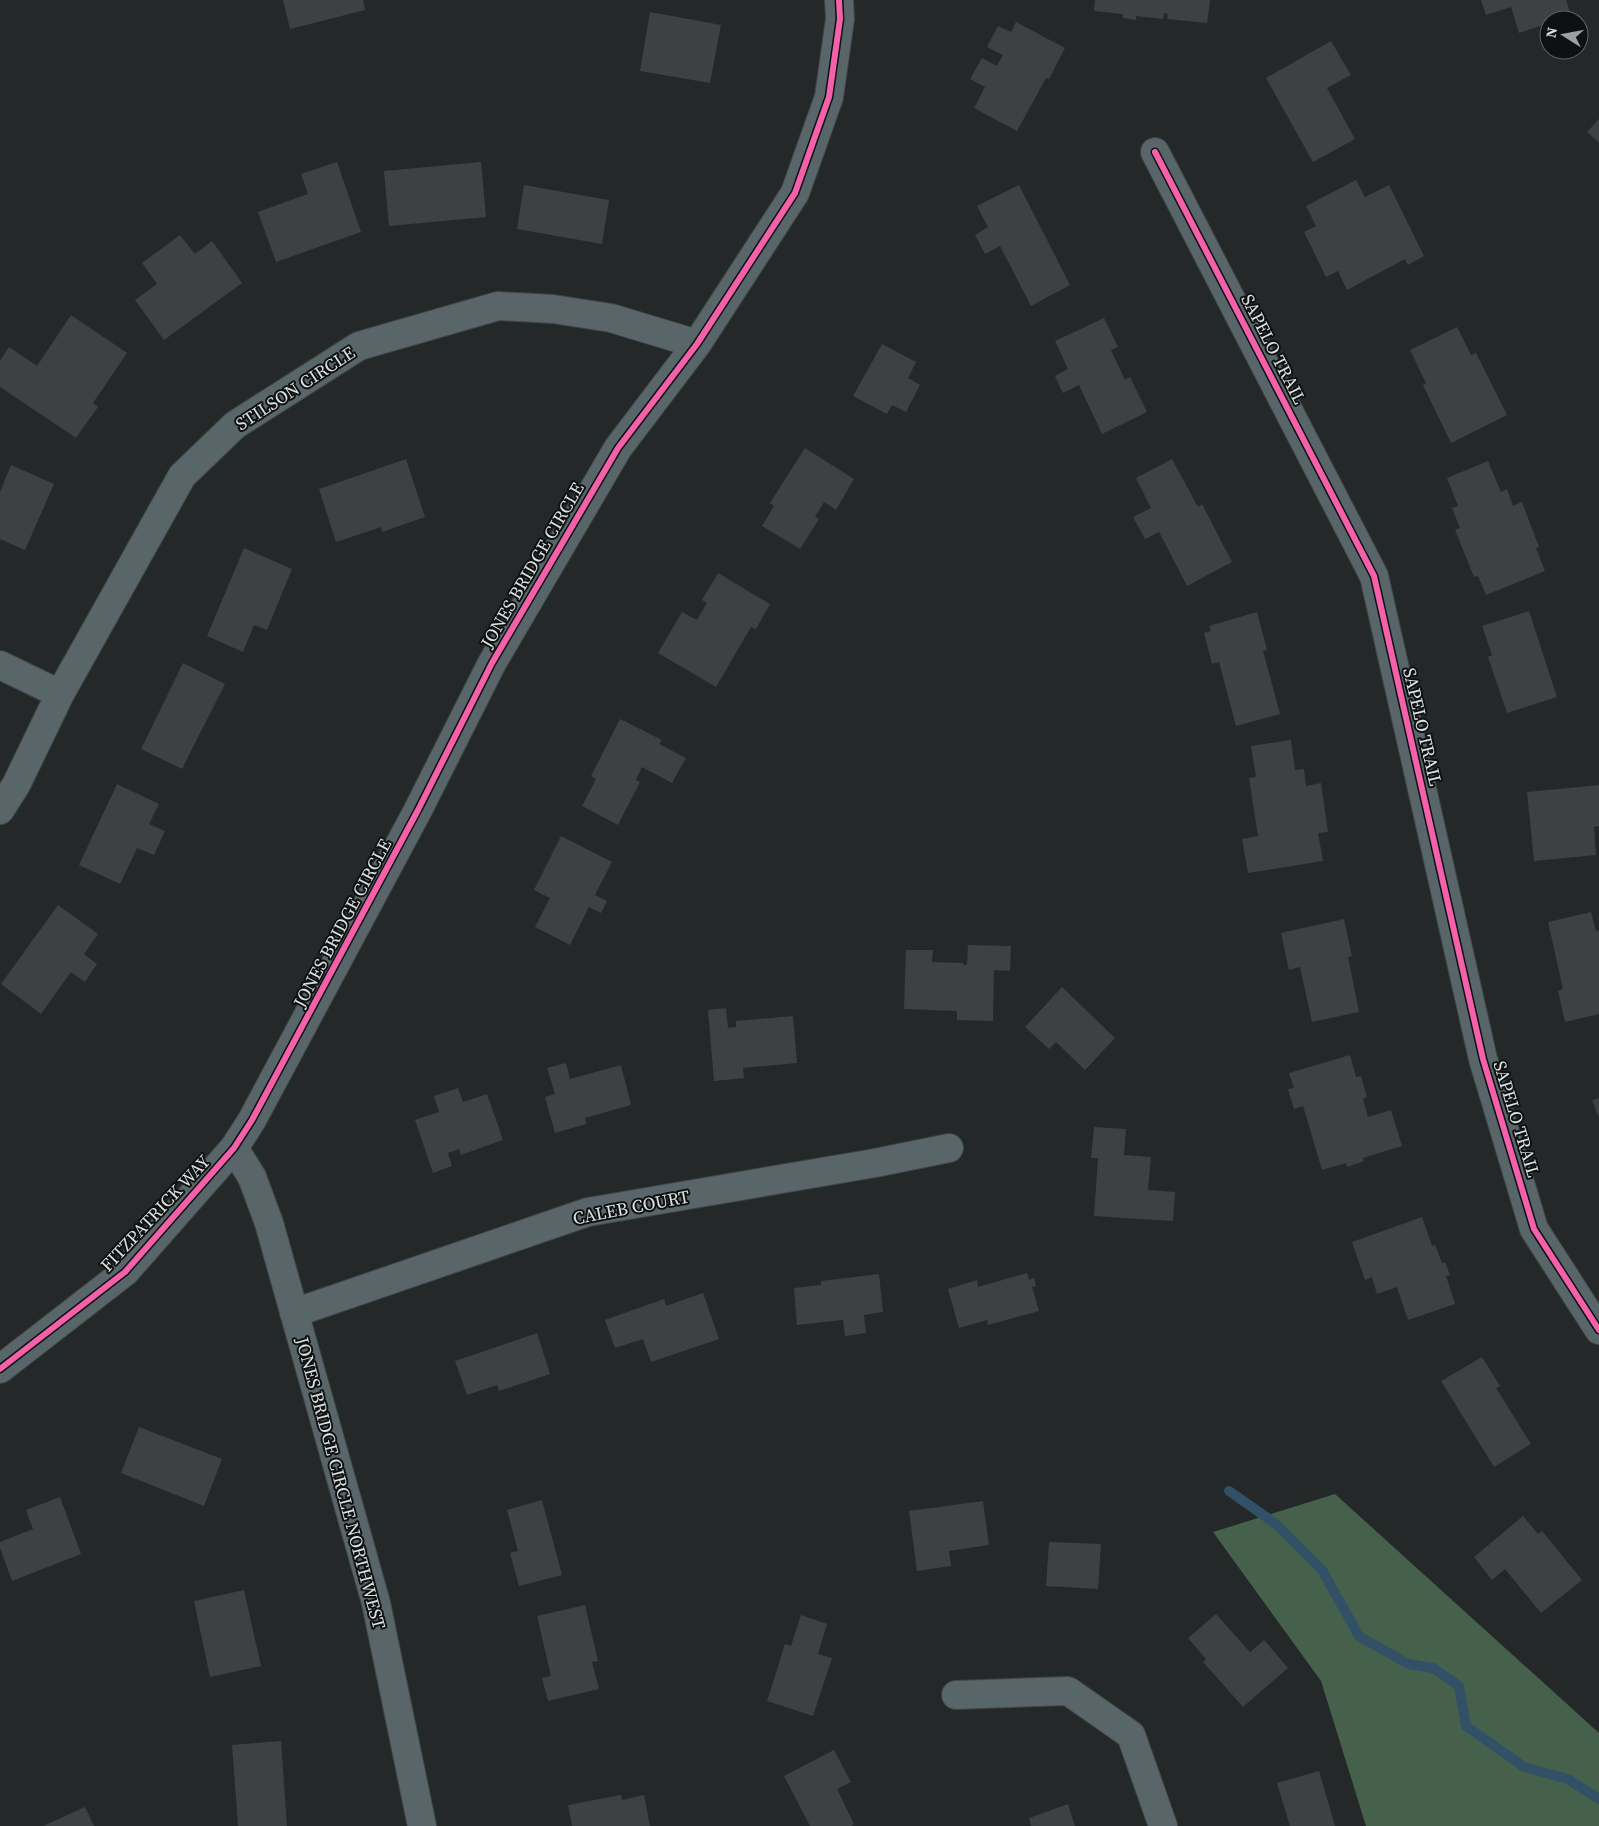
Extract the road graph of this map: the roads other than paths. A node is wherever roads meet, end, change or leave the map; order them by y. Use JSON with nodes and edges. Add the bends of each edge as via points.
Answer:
{"nodes":[{"id":1,"x":840,"y":0,"type":"edge"},
{"id":2,"x":1155,"y":152,"type":"dead end"},
{"id":3,"x":697,"y":344,"type":"junction"},
{"id":4,"x":0,"y":665,"type":"edge"},
{"id":5,"x":60,"y":694,"type":"junction"},
{"id":6,"x":0,"y":810,"type":"edge"},
{"id":7,"x":234,"y":1148,"type":"junction"},
{"id":8,"x":949,"y":1148,"type":"dead end"},
{"id":9,"x":294,"y":1313,"type":"junction"},
{"id":10,"x":1599,"y":1330,"type":"edge"},
{"id":11,"x":0,"y":1369,"type":"edge"},
{"id":12,"x":956,"y":1695,"type":"dead end"},
{"id":13,"x":422,"y":1826,"type":"edge"},
{"id":14,"x":1163,"y":1826,"type":"edge"}],
"edges":[{"from":1,"to":3,"type":"street","name":"JONES BRIDGE CIRCLE","via":[[829,97],[795,193]]},
{"from":2,"to":10,"type":"street","name":"SAPELO TRAIL","via":[[1374,576],[1486,1069],[1534,1229]]},
{"from":3,"to":5,"type":"street","name":"STILSON CIRCLE","via":[[611,318],[553,309],[498,306],[359,346],[235,425],[182,476]]},
{"from":3,"to":7,"type":"street","name":"JONES BRIDGE CIRCLE","via":[[618,448],[492,663],[342,956]]},
{"from":4,"to":5,"type":"street"},
{"from":5,"to":6,"type":"street","name":"STILSON CIRCLE","via":[[16,785]]},
{"from":7,"to":9,"type":"street","name":"JONES BRIDGE CIRCLE NORTHWEST","via":[[252,1177],[269,1223]]},
{"from":7,"to":11,"type":"street","name":"FITZPATRICK WAY","via":[[125,1272]]},
{"from":8,"to":9,"type":"street","name":"CALEB COURT","via":[[588,1212]]},
{"from":9,"to":13,"type":"street","name":"JONES BRIDGE CIRCLE NORTHWEST","via":[[376,1603]]},
{"from":12,"to":14,"type":"street","via":[[1068,1692],[1131,1735]]}]}
